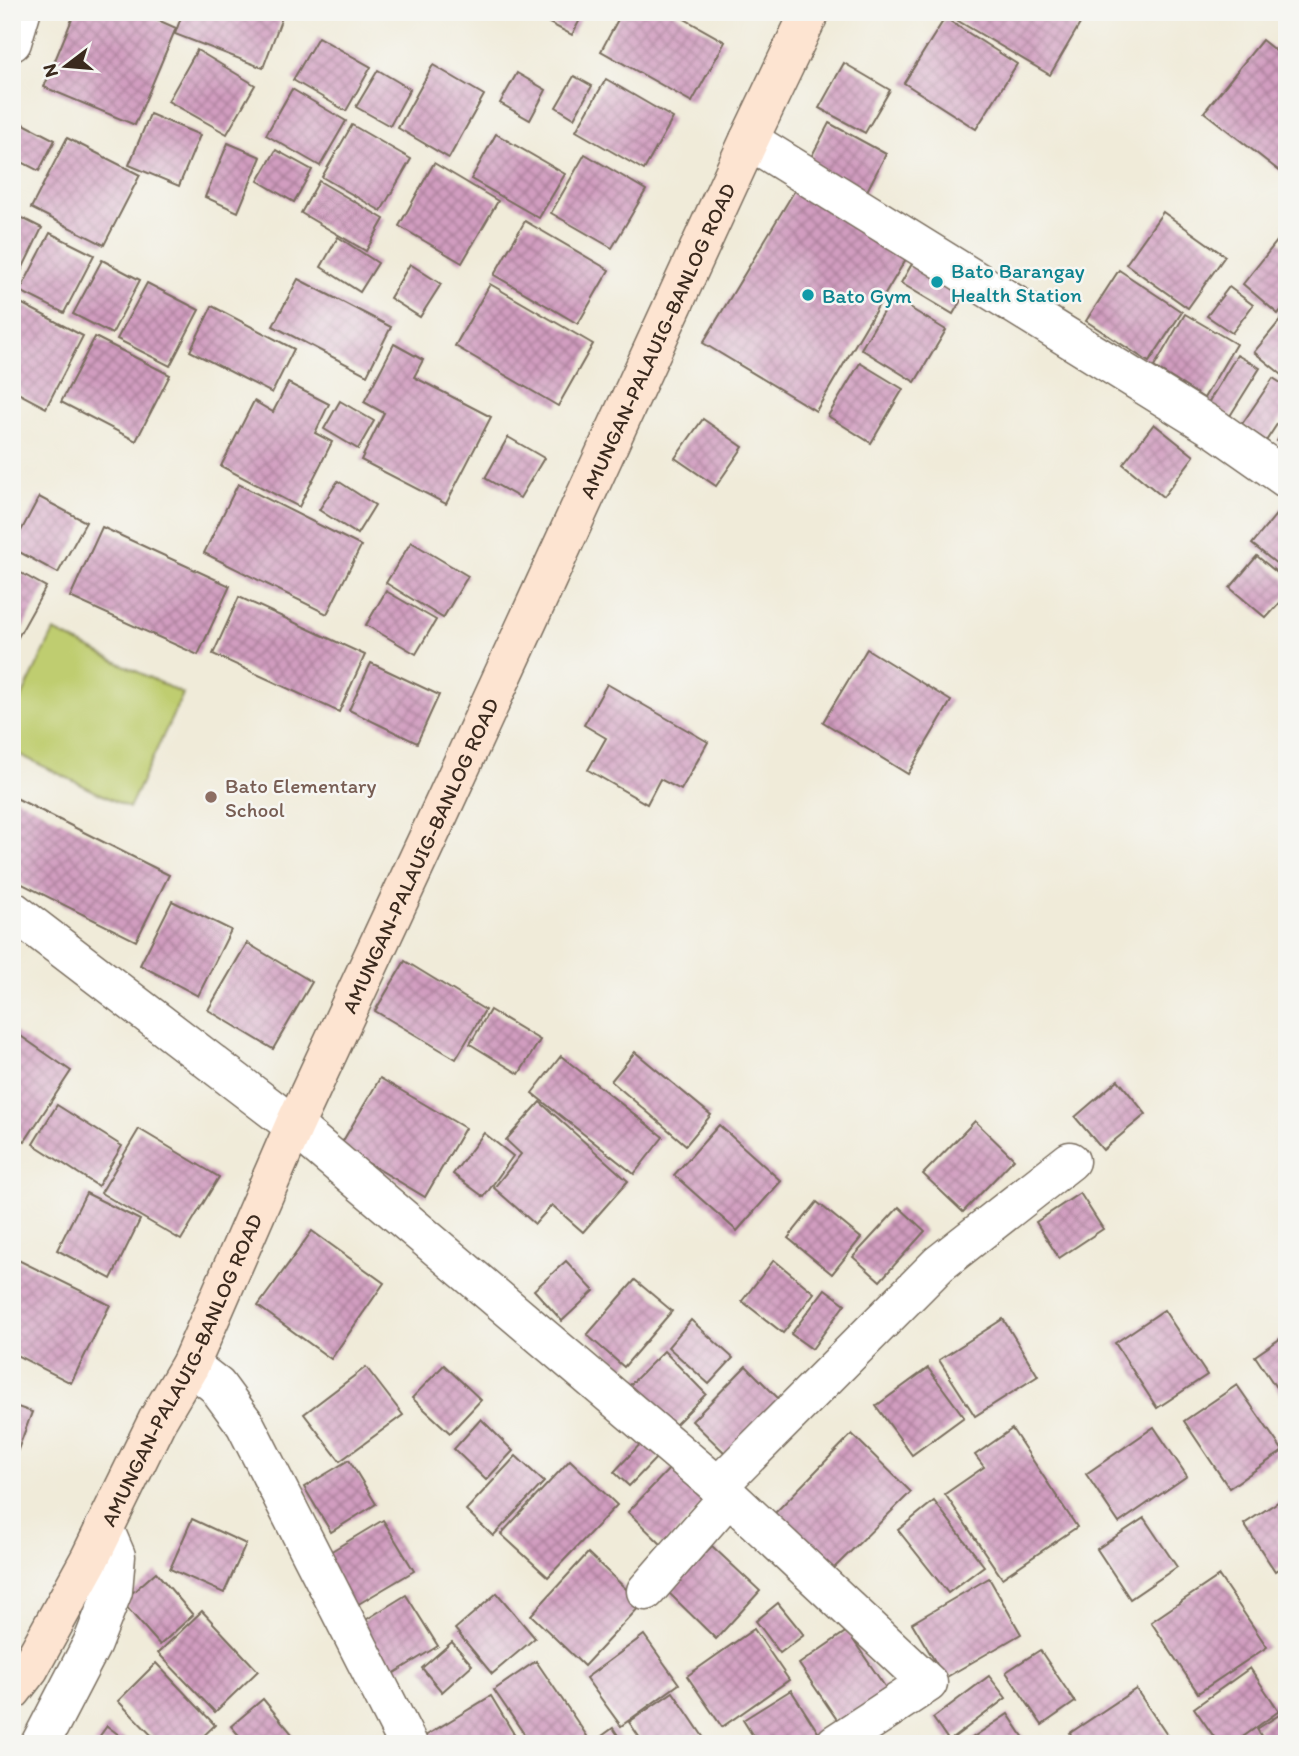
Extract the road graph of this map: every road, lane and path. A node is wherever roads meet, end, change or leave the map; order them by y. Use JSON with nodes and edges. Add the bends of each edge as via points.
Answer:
{"nodes":[{"id":1,"x":20,"y":12,"type":"edge"},
{"id":2,"x":810,"y":12,"type":"edge"},
{"id":3,"x":12,"y":42,"type":"edge"},
{"id":4,"x":749,"y":140,"type":"junction"},
{"id":5,"x":1287,"y":479,"type":"edge"},
{"id":6,"x":12,"y":911,"type":"edge"},
{"id":7,"x":294,"y":1126,"type":"junction"},
{"id":8,"x":1070,"y":1161,"type":"dead end"},
{"id":9,"x":190,"y":1365,"type":"junction"},
{"id":10,"x":724,"y":1491,"type":"junction"},
{"id":11,"x":104,"y":1528,"type":"junction"},
{"id":12,"x":646,"y":1591,"type":"dead end"},
{"id":13,"x":12,"y":1691,"type":"edge"},
{"id":14,"x":40,"y":1744,"type":"edge"},
{"id":15,"x":408,"y":1744,"type":"edge"},
{"id":16,"x":835,"y":1744,"type":"edge"}],
"edges":[{"from":1,"to":3,"type":"street"},
{"from":2,"to":4,"type":"main road","name":"AMUNGAN-PALAUIG-BANLOG ROAD"},
{"from":4,"to":5,"type":"street","via":[[1217,430]]},
{"from":4,"to":7,"type":"main road","name":"AMUNGAN-PALAUIG-BANLOG ROAD"},
{"from":6,"to":7,"type":"street"},
{"from":7,"to":9,"type":"main road","name":"AMUNGAN-PALAUIG-BANLOG ROAD"},
{"from":7,"to":10,"type":"street"},
{"from":8,"to":10,"type":"street","via":[[939,1264]]},
{"from":9,"to":11,"type":"main road","name":"AMUNGAN-PALAUIG-BANLOG ROAD"},
{"from":9,"to":15,"type":"street","via":[[217,1386],[245,1424]]},
{"from":10,"to":12,"type":"street"},
{"from":10,"to":16,"type":"street","via":[[928,1683]]},
{"from":11,"to":13,"type":"main road","name":"AMUNGAN-PALAUIG-BANLOG ROAD","via":[[29,1669]]},
{"from":11,"to":14,"type":"street","via":[[116,1556],[114,1591]]}]}
